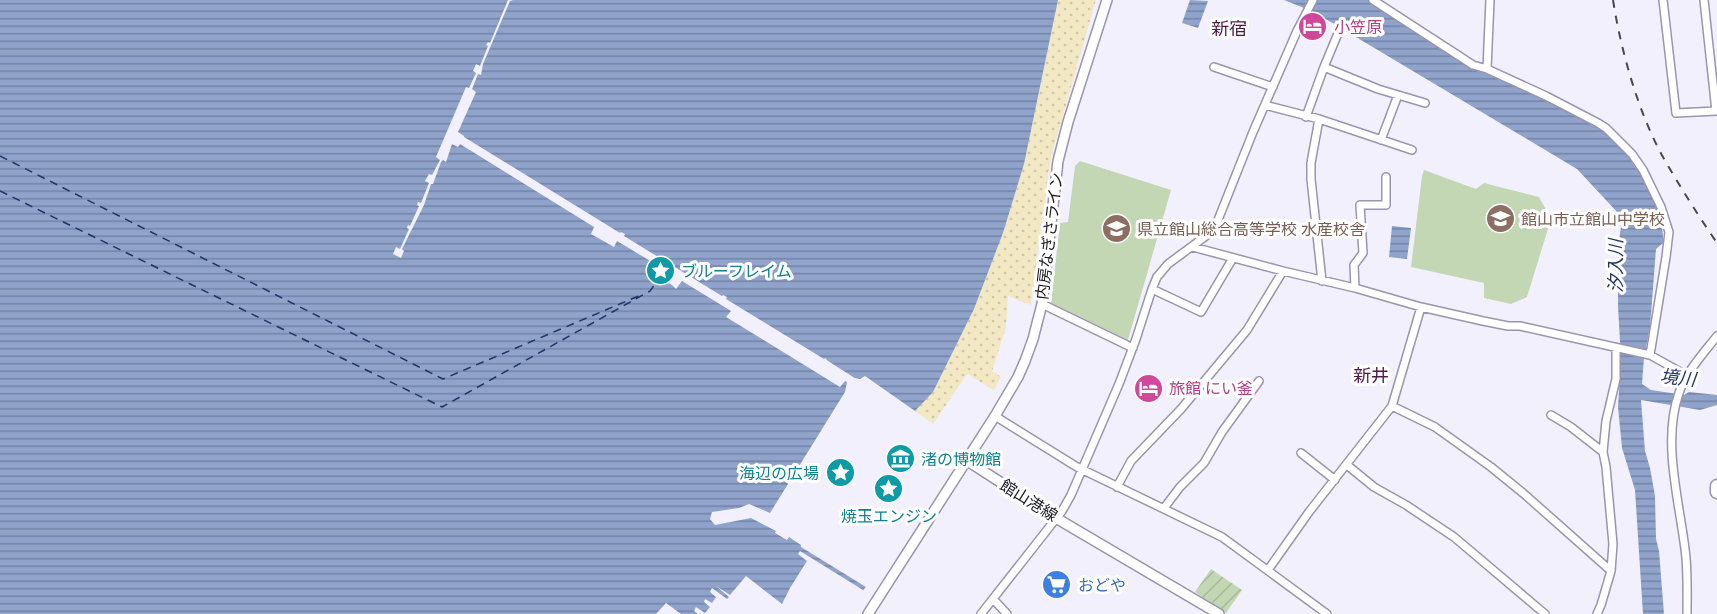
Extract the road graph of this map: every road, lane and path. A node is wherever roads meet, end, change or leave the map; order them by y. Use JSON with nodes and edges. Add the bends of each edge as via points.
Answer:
{"nodes":[{"id":1,"x":1107,"y":0,"type":"edge"},
{"id":2,"x":1313,"y":0,"type":"edge"},
{"id":3,"x":1373,"y":0,"type":"edge"},
{"id":4,"x":1490,"y":0,"type":"edge"},
{"id":5,"x":1664,"y":0,"type":"edge"},
{"id":6,"x":1704,"y":0,"type":"edge"},
{"id":7,"x":1340,"y":31,"type":"dead end"},
{"id":8,"x":1214,"y":67,"type":"dead end"},
{"id":9,"x":1324,"y":67,"type":"junction"},
{"id":10,"x":1487,"y":69,"type":"junction"},
{"id":11,"x":1273,"y":87,"type":"junction"},
{"id":12,"x":1398,"y":95,"type":"junction"},
{"id":13,"x":1425,"y":103,"type":"dead end"},
{"id":14,"x":1265,"y":105,"type":"junction"},
{"id":15,"x":1717,"y":111,"type":"edge"},
{"id":16,"x":1306,"y":117,"type":"junction"},
{"id":17,"x":1319,"y":119,"type":"junction"},
{"id":18,"x":1381,"y":140,"type":"junction"},
{"id":19,"x":1412,"y":150,"type":"dead end"},
{"id":20,"x":1386,"y":177,"type":"dead end"},
{"id":21,"x":1193,"y":247,"type":"junction"},
{"id":22,"x":1233,"y":258,"type":"junction"},
{"id":23,"x":1283,"y":271,"type":"junction"},
{"id":24,"x":1322,"y":281,"type":"junction"},
{"id":25,"x":1355,"y":288,"type":"junction"},
{"id":26,"x":1152,"y":289,"type":"junction"},
{"id":27,"x":1042,"y":304,"type":"junction"},
{"id":28,"x":1421,"y":307,"type":"junction"},
{"id":29,"x":1717,"y":336,"type":"edge"},
{"id":30,"x":1133,"y":348,"type":"junction"},
{"id":31,"x":1618,"y":348,"type":"junction"},
{"id":32,"x":1649,"y":354,"type":"junction"},
{"id":33,"x":1686,"y":375,"type":"junction"},
{"id":34,"x":1259,"y":381,"type":"dead end"},
{"id":35,"x":1392,"y":406,"type":"junction"},
{"id":36,"x":1551,"y":415,"type":"dead end"},
{"id":37,"x":995,"y":416,"type":"junction"},
{"id":38,"x":1603,"y":452,"type":"junction"},
{"id":39,"x":1301,"y":453,"type":"dead end"},
{"id":40,"x":966,"y":460,"type":"junction"},
{"id":41,"x":1347,"y":465,"type":"junction"},
{"id":42,"x":1083,"y":469,"type":"junction"},
{"id":43,"x":1335,"y":480,"type":"junction"},
{"id":44,"x":1717,"y":486,"type":"edge"},
{"id":45,"x":1117,"y":487,"type":"junction"},
{"id":46,"x":1717,"y":492,"type":"edge"},
{"id":47,"x":1164,"y":508,"type":"junction"},
{"id":48,"x":1056,"y":518,"type":"junction"},
{"id":49,"x":1268,"y":570,"type":"junction"},
{"id":50,"x":1611,"y":572,"type":"junction"},
{"id":51,"x":993,"y":599,"type":"junction"},
{"id":52,"x":868,"y":614,"type":"edge"},
{"id":53,"x":981,"y":614,"type":"edge"},
{"id":54,"x":1007,"y":614,"type":"edge"},
{"id":55,"x":1219,"y":614,"type":"edge"},
{"id":56,"x":1327,"y":614,"type":"edge"},
{"id":57,"x":1545,"y":614,"type":"edge"},
{"id":58,"x":1597,"y":614,"type":"edge"},
{"id":59,"x":1687,"y":614,"type":"edge"}],
"edges":[{"from":1,"to":27,"type":"street","name":"内房なぎさライン","via":[[1058,161]]},
{"from":2,"to":11,"type":"street"},
{"from":3,"to":10,"type":"street","via":[[1473,65]]},
{"from":4,"to":10,"type":"street"},
{"from":5,"to":15,"type":"street","via":[[1676,113]]},
{"from":6,"to":15,"type":"street"},
{"from":7,"to":9,"type":"street"},
{"from":8,"to":11,"type":"street"},
{"from":9,"to":12,"type":"street"},
{"from":9,"to":16,"type":"street"},
{"from":10,"to":32,"type":"street","via":[[1606,128],[1643,170],[1669,232]]},
{"from":11,"to":14,"type":"street"},
{"from":12,"to":13,"type":"street"},
{"from":12,"to":18,"type":"street"},
{"from":14,"to":16,"type":"street"},
{"from":14,"to":21,"type":"street","via":[[1214,230]]},
{"from":16,"to":17,"type":"street"},
{"from":17,"to":18,"type":"street"},
{"from":17,"to":24,"type":"street","via":[[1311,179]]},
{"from":18,"to":19,"type":"street"},
{"from":20,"to":25,"type":"street","via":[[1386,205],[1360,206],[1362,253],[1354,265]]},
{"from":21,"to":22,"type":"street"},
{"from":21,"to":26,"type":"street","via":[[1168,264]]},
{"from":22,"to":23,"type":"street"},
{"from":22,"to":26,"type":"street","via":[[1201,312]]},
{"from":23,"to":24,"type":"street"},
{"from":23,"to":45,"type":"street","via":[[1248,330],[1131,461]]},
{"from":24,"to":25,"type":"street"},
{"from":25,"to":28,"type":"street"},
{"from":26,"to":30,"type":"street"},
{"from":27,"to":30,"type":"street"},
{"from":27,"to":37,"type":"street","name":"内房なぎさライン","via":[[1025,362]]},
{"from":28,"to":31,"type":"street"},
{"from":28,"to":35,"type":"street"},
{"from":29,"to":33,"type":"street"},
{"from":30,"to":42,"type":"street"},
{"from":31,"to":32,"type":"street"},
{"from":31,"to":38,"type":"street"},
{"from":32,"to":33,"type":"street"},
{"from":33,"to":59,"type":"street","via":[[1675,405],[1672,429],[1686,552]]},
{"from":34,"to":47,"type":"street","via":[[1204,463]]},
{"from":35,"to":41,"type":"street"},
{"from":35,"to":50,"type":"street","via":[[1435,427],[1491,467]]},
{"from":36,"to":38,"type":"street"},
{"from":37,"to":40,"type":"street","name":"内房なぎさライン"},
{"from":37,"to":42,"type":"street"},
{"from":38,"to":50,"type":"street","via":[[1613,544]]},
{"from":39,"to":43,"type":"street"},
{"from":40,"to":48,"type":"street","name":"館山港線"},
{"from":40,"to":52,"type":"street"},
{"from":41,"to":43,"type":"street"},
{"from":41,"to":57,"type":"street","via":[[1374,487],[1454,537]]},
{"from":42,"to":45,"type":"street"},
{"from":42,"to":48,"type":"street"},
{"from":43,"to":49,"type":"street"},
{"from":44,"to":46,"type":"highway"},
{"from":45,"to":47,"type":"street"},
{"from":47,"to":49,"type":"street","via":[[1222,537]]},
{"from":48,"to":51,"type":"street"},
{"from":48,"to":55,"type":"street","name":"館山港線"},
{"from":49,"to":56,"type":"street"},
{"from":50,"to":58,"type":"street"},
{"from":51,"to":53,"type":"street"},
{"from":51,"to":54,"type":"street"}]}
